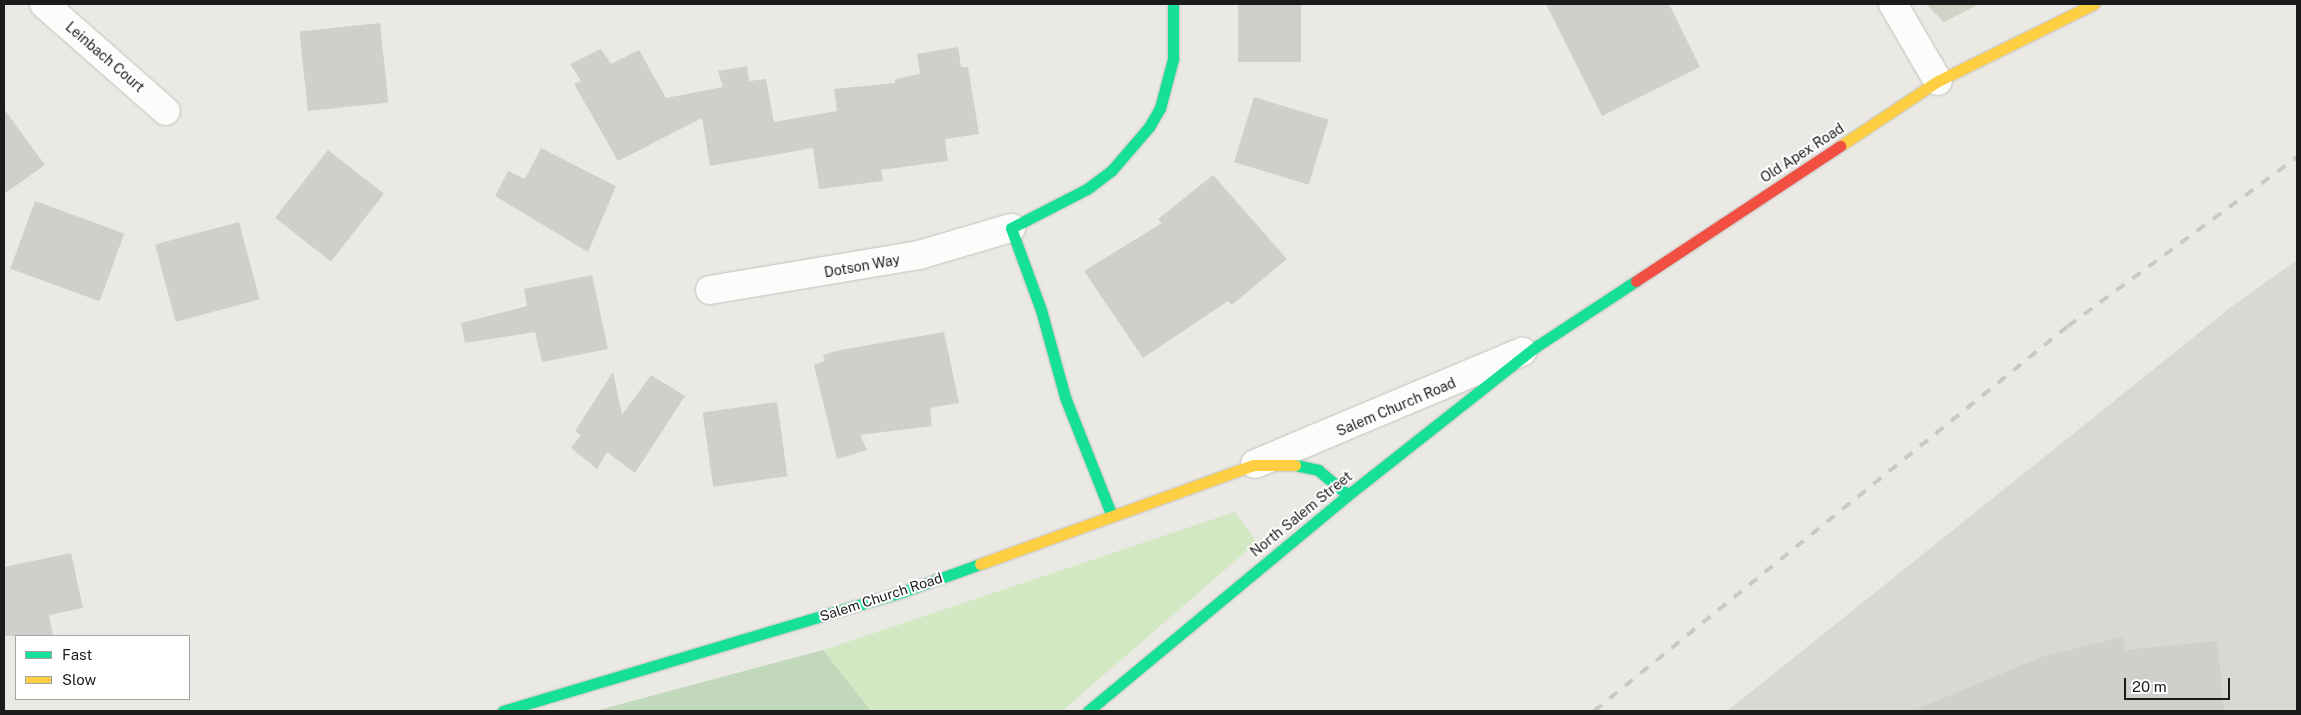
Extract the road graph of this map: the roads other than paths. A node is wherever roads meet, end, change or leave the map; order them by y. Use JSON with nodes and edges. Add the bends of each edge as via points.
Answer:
{"nodes":[{"id":1,"x":44,"y":4,"type":"edge"},
{"id":2,"x":1173,"y":4,"type":"edge"},
{"id":3,"x":1892,"y":4,"type":"edge"},
{"id":4,"x":2094,"y":4,"type":"edge"},
{"id":5,"x":1938,"y":81,"type":"junction"},
{"id":6,"x":166,"y":111,"type":"dead end"},
{"id":7,"x":1011,"y":228,"type":"junction"},
{"id":8,"x":710,"y":290,"type":"dead end"},
{"id":9,"x":1537,"y":346,"type":"junction"},
{"id":10,"x":1253,"y":465,"type":"junction"},
{"id":11,"x":1348,"y":495,"type":"junction"},
{"id":12,"x":1112,"y":516,"type":"junction"},
{"id":13,"x":503,"y":711,"type":"edge"},
{"id":14,"x":1088,"y":711,"type":"edge"}],
"edges":[{"from":1,"to":6,"type":"street","name":"Leinbach Court"},
{"from":2,"to":7,"type":"street","name":"Dotson Way","via":[[1173,59],[1160,108],[1149,127],[1112,170],[1087,189]]},
{"from":3,"to":5,"type":"street"},
{"from":4,"to":5,"type":"street","name":"Old Apex Road"},
{"from":5,"to":9,"type":"street","name":"Old Apex Road"},
{"from":7,"to":8,"type":"street","name":"Dotson Way","via":[[919,255]]},
{"from":7,"to":12,"type":"street","via":[[1041,310],[1064,397]]},
{"from":9,"to":10,"type":"street","name":"Salem Church Road"},
{"from":9,"to":11,"type":"street","name":"North Salem Street"},
{"from":10,"to":11,"type":"street","name":"Salem Church Road","via":[[1302,465],[1318,470]]},
{"from":10,"to":12,"type":"street","name":"Salem Church Road"},
{"from":11,"to":14,"type":"street","name":"North Salem Street"},
{"from":12,"to":13,"type":"street","name":"Salem Church Road","via":[[893,595]]}]}
